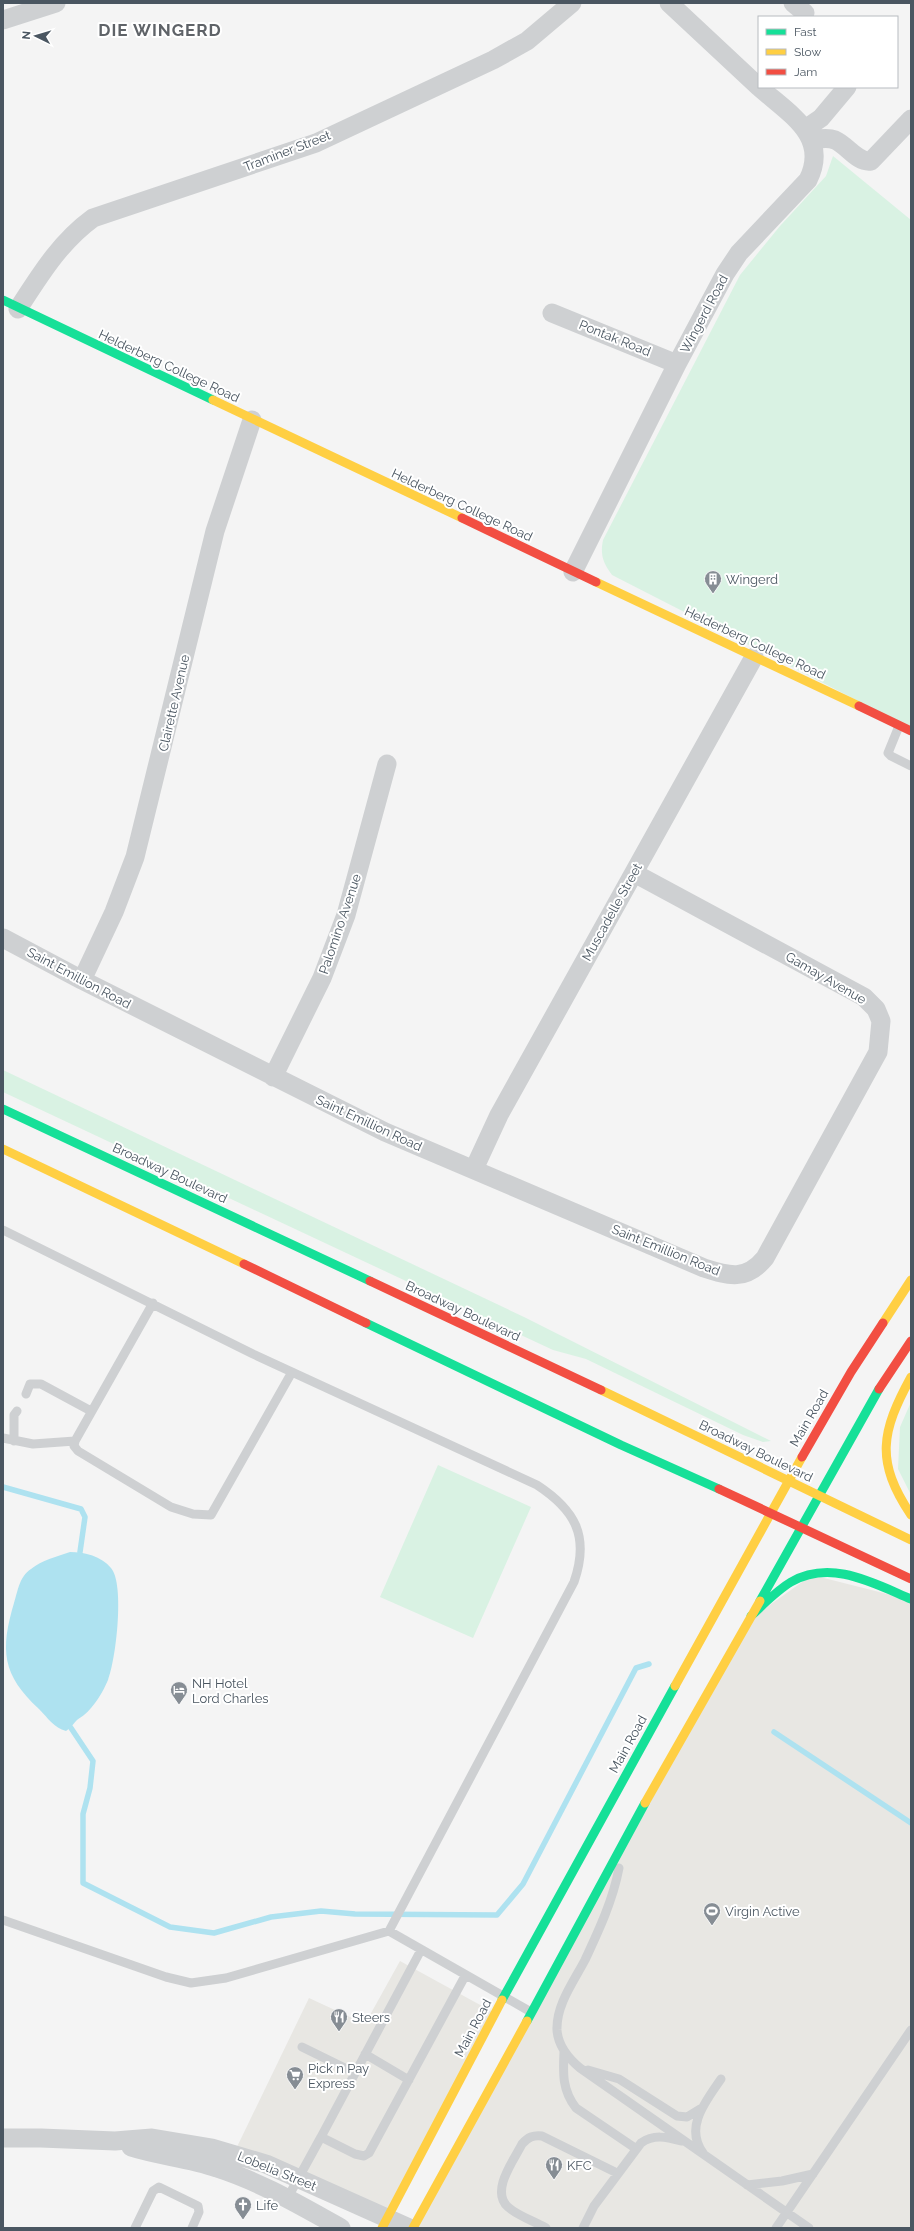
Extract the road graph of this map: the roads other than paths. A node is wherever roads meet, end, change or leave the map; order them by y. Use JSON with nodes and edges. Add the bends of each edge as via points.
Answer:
{"nodes":[{"id":1,"x":56,"y":3,"type":"edge"},
{"id":2,"x":572,"y":3,"type":"edge"},
{"id":3,"x":671,"y":4,"type":"edge"},
{"id":4,"x":3,"y":20,"type":"edge"},
{"id":5,"x":758,"y":86,"type":"edge"},
{"id":6,"x":760,"y":88,"type":"edge"},
{"id":7,"x":846,"y":88,"type":"edge"},
{"id":8,"x":911,"y":119,"type":"edge"},
{"id":9,"x":809,"y":134,"type":"junction"},
{"id":10,"x":10,"y":305,"type":"edge"},
{"id":11,"x":552,"y":313,"type":"dead end"},
{"id":12,"x":677,"y":364,"type":"junction"},
{"id":13,"x":252,"y":420,"type":"junction"},
{"id":14,"x":573,"y":572,"type":"junction"},
{"id":15,"x":754,"y":657,"type":"junction"},
{"id":16,"x":899,"y":726,"type":"junction"},
{"id":17,"x":911,"y":731,"type":"edge"},
{"id":18,"x":387,"y":764,"type":"dead end"},
{"id":19,"x":911,"y":766,"type":"edge"},
{"id":20,"x":634,"y":873,"type":"junction"},
{"id":21,"x":3,"y":938,"type":"edge"},
{"id":22,"x":82,"y":980,"type":"junction"},
{"id":23,"x":273,"y":1077,"type":"junction"},
{"id":24,"x":3,"y":1109,"type":"edge"},
{"id":25,"x":3,"y":1150,"type":"edge"},
{"id":26,"x":474,"y":1169,"type":"junction"},
{"id":27,"x":3,"y":1230,"type":"edge"},
{"id":28,"x":747,"y":1274,"type":"joint"},
{"id":29,"x":911,"y":1280,"type":"edge"},
{"id":30,"x":153,"y":1303,"type":"junction"},
{"id":31,"x":911,"y":1341,"type":"edge"},
{"id":32,"x":292,"y":1372,"type":"junction"},
{"id":33,"x":911,"y":1377,"type":"edge"},
{"id":34,"x":26,"y":1394,"type":"dead end"},
{"id":35,"x":17,"y":1411,"type":"dead end"},
{"id":36,"x":91,"y":1411,"type":"junction"},
{"id":37,"x":3,"y":1438,"type":"edge"},
{"id":38,"x":14,"y":1441,"type":"junction"},
{"id":39,"x":74,"y":1441,"type":"junction"},
{"id":40,"x":788,"y":1481,"type":"junction"},
{"id":41,"x":818,"y":1496,"type":"junction"},
{"id":42,"x":770,"y":1512,"type":"junction"},
{"id":43,"x":911,"y":1515,"type":"edge"},
{"id":44,"x":802,"y":1526,"type":"junction"},
{"id":45,"x":911,"y":1540,"type":"edge"},
{"id":46,"x":911,"y":1579,"type":"edge"},
{"id":47,"x":911,"y":1599,"type":"edge"},
{"id":48,"x":752,"y":1616,"type":"junction"},
{"id":49,"x":624,"y":1840,"type":"junction"},
{"id":50,"x":3,"y":1920,"type":"edge"},
{"id":51,"x":389,"y":1932,"type":"junction"},
{"id":52,"x":421,"y":1950,"type":"junction"},
{"id":53,"x":465,"y":1976,"type":"junction"},
{"id":54,"x":504,"y":1997,"type":"junction"},
{"id":55,"x":531,"y":2012,"type":"junction"},
{"id":56,"x":911,"y":2030,"type":"edge"},
{"id":57,"x":302,"y":2047,"type":"dead end"},
{"id":58,"x":564,"y":2052,"type":"junction"},
{"id":59,"x":365,"y":2054,"type":"junction"},
{"id":60,"x":580,"y":2068,"type":"junction"},
{"id":61,"x":355,"y":2073,"type":"junction"},
{"id":62,"x":721,"y":2079,"type":"dead end"},
{"id":63,"x":409,"y":2080,"type":"junction"},
{"id":64,"x":700,"y":2109,"type":"junction"},
{"id":65,"x":321,"y":2137,"type":"junction"},
{"id":66,"x":3,"y":2138,"type":"edge"},
{"id":67,"x":115,"y":2142,"type":"junction"},
{"id":68,"x":686,"y":2143,"type":"junction"},
{"id":69,"x":635,"y":2148,"type":"junction"},
{"id":70,"x":706,"y":2156,"type":"junction"},
{"id":71,"x":617,"y":2173,"type":"junction"},
{"id":72,"x":813,"y":2174,"type":"junction"},
{"id":73,"x":298,"y":2178,"type":"junction"},
{"id":74,"x":747,"y":2184,"type":"junction"},
{"id":75,"x":287,"y":2199,"type":"junction"},
{"id":76,"x":786,"y":2212,"type":"junction"},
{"id":77,"x":385,"y":2223,"type":"edge"},
{"id":78,"x":135,"y":2228,"type":"edge"},
{"id":79,"x":192,"y":2228,"type":"edge"},
{"id":80,"x":341,"y":2228,"type":"edge"},
{"id":81,"x":409,"y":2228,"type":"edge"},
{"id":82,"x":413,"y":2228,"type":"edge"},
{"id":83,"x":546,"y":2228,"type":"edge"},
{"id":84,"x":583,"y":2228,"type":"edge"},
{"id":85,"x":776,"y":2228,"type":"edge"},
{"id":86,"x":809,"y":2228,"type":"edge"}],
"edges":[{"from":1,"to":4,"type":"street"},
{"from":2,"to":10,"type":"street","name":"Traminer Street","via":[[527,41],[493,60],[316,142],[93,218],[66,241]]},
{"from":3,"to":5,"type":"street"},
{"from":6,"to":9,"type":"street"},
{"from":7,"to":9,"type":"street"},
{"from":8,"to":9,"type":"street","via":[[871,161],[862,160],[835,140]]},
{"from":9,"to":12,"type":"street","name":"Wingerd Road","via":[[816,159],[808,180],[740,253],[719,285]]},
{"from":10,"to":13,"type":"main road","name":"Helderberg College Road"},
{"from":11,"to":12,"type":"street","name":"Pontak Road"},
{"from":12,"to":14,"type":"street","name":"Wingerd Road"},
{"from":13,"to":14,"type":"main road","name":"Helderberg College Road"},
{"from":13,"to":22,"type":"street","name":"Clairette Avenue","via":[[215,531],[135,858],[114,912]]},
{"from":14,"to":15,"type":"main road","name":"Helderberg College Road"},
{"from":15,"to":16,"type":"main road","name":"Helderberg College Road"},
{"from":15,"to":20,"type":"street","name":"Muscadelle Street"},
{"from":16,"to":17,"type":"main road","name":"Helderberg College Road"},
{"from":16,"to":19,"type":"lane","via":[[888,753]]},
{"from":18,"to":23,"type":"street","name":"Palomino Avenue","via":[[346,915],[322,978]]},
{"from":20,"to":26,"type":"street","name":"Muscadelle Street","via":[[499,1115]]},
{"from":20,"to":28,"type":"street","name":"Gamay Avenue","via":[[864,997],[876,1009],[881,1021],[878,1052],[765,1258],[758,1267]]},
{"from":21,"to":22,"type":"street","name":"Saint Emillion Road"},
{"from":22,"to":23,"type":"street","name":"Saint Emillion Road"},
{"from":23,"to":26,"type":"street","name":"Saint Emillion Road","via":[[385,1132]]},
{"from":24,"to":40,"type":"main road","name":"Broadway Boulevard","via":[[555,1368]]},
{"from":25,"to":42,"type":"main road","via":[[621,1445]]},
{"from":26,"to":28,"type":"street","name":"Saint Emillion Road","via":[[704,1268],[723,1274]]},
{"from":27,"to":30,"type":"lane"},
{"from":29,"to":40,"type":"main road","name":"Main Road","via":[[851,1372]]},
{"from":30,"to":32,"type":"lane"},
{"from":30,"to":36,"type":"lane"},
{"from":31,"to":41,"type":"main road","via":[[891,1368]]},
{"from":32,"to":39,"type":"lane","via":[[211,1515],[193,1514],[171,1507],[78,1451]]},
{"from":32,"to":51,"type":"lane","via":[[537,1485],[559,1501],[571,1514],[577,1526],[580,1542],[580,1560],[574,1582]]},
{"from":33,"to":43,"type":"main road","via":[[889,1422],[885,1459],[889,1478]]},
{"from":34,"to":36,"type":"lane","via":[[30,1384],[41,1384]]},
{"from":35,"to":38,"type":"lane","via":[[14,1415]]},
{"from":36,"to":39,"type":"lane"},
{"from":37,"to":38,"type":"lane"},
{"from":38,"to":39,"type":"lane","via":[[33,1444]]},
{"from":40,"to":41,"type":"main road","name":"Broadway Boulevard"},
{"from":40,"to":42,"type":"main road","name":"Main Road"},
{"from":41,"to":44,"type":"main road"},
{"from":41,"to":45,"type":"main road","name":"Broadway Boulevard"},
{"from":42,"to":44,"type":"main road"},
{"from":42,"to":54,"type":"main road","name":"Main Road"},
{"from":44,"to":46,"type":"main road"},
{"from":44,"to":48,"type":"main road"},
{"from":47,"to":48,"type":"main road","via":[[854,1575],[829,1571],[814,1573],[793,1581]]},
{"from":48,"to":49,"type":"main road"},
{"from":49,"to":55,"type":"main road"},
{"from":49,"to":58,"type":"lane","via":[[610,1901],[559,2013],[557,2030]]},
{"from":50,"to":51,"type":"lane","via":[[166,1977],[191,1982],[226,1978]]},
{"from":51,"to":52,"type":"lane"},
{"from":52,"to":53,"type":"lane"},
{"from":52,"to":59,"type":"lane"},
{"from":53,"to":54,"type":"lane"},
{"from":53,"to":63,"type":"lane"},
{"from":54,"to":55,"type":"lane"},
{"from":54,"to":77,"type":"main road","name":"Main Road"},
{"from":55,"to":82,"type":"main road"},
{"from":56,"to":72,"type":"lane"},
{"from":57,"to":61,"type":"lane"},
{"from":58,"to":60,"type":"lane"},
{"from":58,"to":69,"type":"lane","via":[[563,2078],[570,2101],[576,2108]]},
{"from":59,"to":61,"type":"lane"},
{"from":59,"to":63,"type":"lane"},
{"from":60,"to":64,"type":"lane","via":[[619,2079],[677,2116],[687,2117]]},
{"from":60,"to":68,"type":"lane","via":[[661,2122]]},
{"from":61,"to":65,"type":"lane"},
{"from":62,"to":64,"type":"lane"},
{"from":63,"to":65,"type":"lane","via":[[364,2156]]},
{"from":64,"to":70,"type":"lane","via":[[695,2133],[700,2149]]},
{"from":65,"to":73,"type":"lane"},
{"from":66,"to":67,"type":"street","name":"Lobelia Street"},
{"from":67,"to":73,"type":"street","name":"Lobelia Street","via":[[152,2138],[212,2148],[266,2164]]},
{"from":67,"to":75,"type":"street","name":"Lobelia Street","via":[[219,2168]]},
{"from":68,"to":69,"type":"lane","via":[[657,2136],[648,2138]]},
{"from":68,"to":70,"type":"lane"},
{"from":69,"to":71,"type":"lane"},
{"from":70,"to":74,"type":"lane"},
{"from":71,"to":83,"type":"lane","via":[[542,2136],[531,2136],[526,2139],[502,2185],[501,2197],[508,2207]]},
{"from":71,"to":84,"type":"lane","via":[[594,2206]]},
{"from":72,"to":74,"type":"lane","via":[[782,2181]]},
{"from":72,"to":76,"type":"lane"},
{"from":73,"to":75,"type":"lane"},
{"from":73,"to":77,"type":"street","name":"Lobelia Street"},
{"from":74,"to":76,"type":"lane"},
{"from":75,"to":80,"type":"street","name":"Lobelia Street"},
{"from":76,"to":85,"type":"lane"},
{"from":76,"to":86,"type":"lane"},
{"from":77,"to":81,"type":"street","name":"Lobelia Street"},
{"from":78,"to":79,"type":"lane","via":[[153,2191],[159,2188],[198,2206],[199,2212]]}]}
